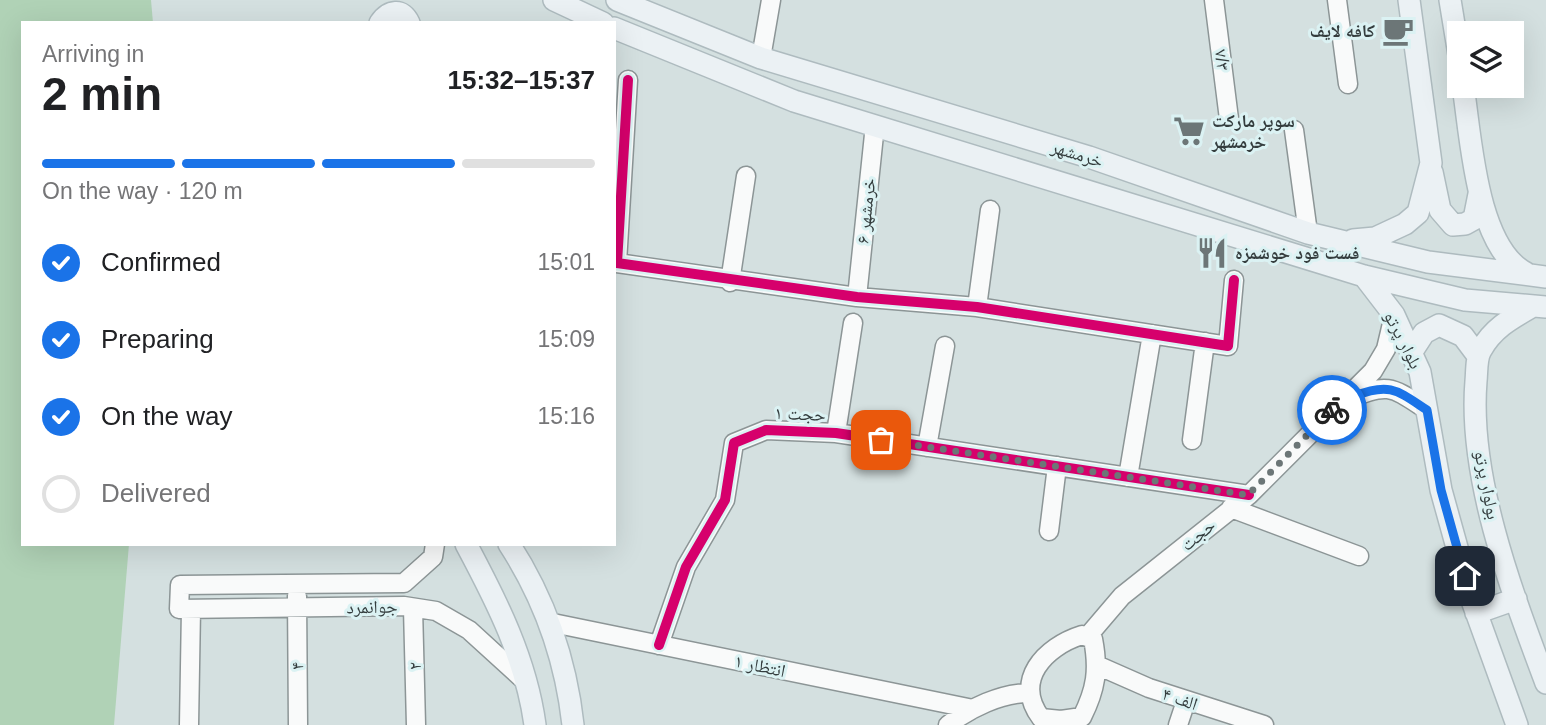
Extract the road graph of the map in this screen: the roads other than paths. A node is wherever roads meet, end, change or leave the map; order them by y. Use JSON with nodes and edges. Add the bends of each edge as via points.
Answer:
{"nodes":[{"id":1,"x":382,"y":0,"type":"edge"},
{"id":2,"x":418,"y":0,"type":"edge"},
{"id":3,"x":554,"y":0,"type":"edge"},
{"id":4,"x":617,"y":0,"type":"edge"},
{"id":5,"x":771,"y":0,"type":"edge"},
{"id":6,"x":1214,"y":0,"type":"edge"},
{"id":7,"x":1337,"y":0,"type":"edge"},
{"id":8,"x":1409,"y":0,"type":"edge"},
{"id":9,"x":1450,"y":0,"type":"edge"},
{"id":10,"x":380,"y":21,"type":"edge"},
{"id":11,"x":382,"y":21,"type":"edge"},
{"id":12,"x":409,"y":21,"type":"edge"},
{"id":13,"x":411,"y":21,"type":"edge"},
{"id":14,"x":599,"y":21,"type":"edge"},
{"id":15,"x":1453,"y":21,"type":"edge"},
{"id":16,"x":616,"y":29,"type":"edge"},
{"id":17,"x":761,"y":58,"type":"junction"},
{"id":18,"x":628,"y":80,"type":"dead end"},
{"id":19,"x":1348,"y":85,"type":"dead end"},
{"id":20,"x":1465,"y":98,"type":"edge"},
{"id":21,"x":1229,"y":119,"type":"dead end"},
{"id":22,"x":874,"y":125,"type":"junction"},
{"id":23,"x":1294,"y":130,"type":"dead end"},
{"id":24,"x":1096,"y":160,"type":"junction"},
{"id":25,"x":1431,"y":163,"type":"junction"},
{"id":26,"x":1477,"y":174,"type":"junction"},
{"id":27,"x":746,"y":176,"type":"dead end"},
{"id":28,"x":1089,"y":189,"type":"junction"},
{"id":29,"x":990,"y":210,"type":"dead end"},
{"id":30,"x":1308,"y":233,"type":"junction"},
{"id":31,"x":1339,"y":242,"type":"junction"},
{"id":32,"x":1364,"y":275,"type":"junction"},
{"id":33,"x":1537,"y":275,"type":"edge"},
{"id":34,"x":1234,"y":280,"type":"dead end"},
{"id":35,"x":730,"y":282,"type":"junction"},
{"id":36,"x":857,"y":297,"type":"junction"},
{"id":37,"x":1540,"y":306,"type":"edge"},
{"id":38,"x":977,"y":307,"type":"junction"},
{"id":39,"x":1394,"y":315,"type":"junction"},
{"id":40,"x":853,"y":323,"type":"dead end"},
{"id":41,"x":1152,"y":334,"type":"junction"},
{"id":42,"x":1205,"y":342,"type":"junction"},
{"id":43,"x":945,"y":346,"type":"dead end"},
{"id":44,"x":1411,"y":353,"type":"junction"},
{"id":45,"x":1478,"y":356,"type":"junction"},
{"id":46,"x":1339,"y":402,"type":"junction"},
{"id":47,"x":1427,"y":410,"type":"junction"},
{"id":48,"x":836,"y":433,"type":"junction"},
{"id":49,"x":1192,"y":440,"type":"dead end"},
{"id":50,"x":927,"y":447,"type":"junction"},
{"id":51,"x":1057,"y":466,"type":"junction"},
{"id":52,"x":1128,"y":477,"type":"junction"},
{"id":53,"x":1248,"y":495,"type":"junction"},
{"id":54,"x":1231,"y":509,"type":"junction"},
{"id":55,"x":1049,"y":531,"type":"dead end"},
{"id":56,"x":435,"y":546,"type":"edge"},
{"id":57,"x":467,"y":546,"type":"edge"},
{"id":58,"x":510,"y":546,"type":"edge"},
{"id":59,"x":1359,"y":556,"type":"dead end"},
{"id":60,"x":296,"y":585,"type":"junction"},
{"id":61,"x":1516,"y":599,"type":"junction"},
{"id":62,"x":297,"y":608,"type":"junction"},
{"id":63,"x":414,"y":608,"type":"junction"},
{"id":64,"x":191,"y":609,"type":"junction"},
{"id":65,"x":1476,"y":613,"type":"junction"},
{"id":66,"x":548,"y":622,"type":"junction"},
{"id":67,"x":1087,"y":637,"type":"junction"},
{"id":68,"x":659,"y":645,"type":"junction"},
{"id":69,"x":1098,"y":666,"type":"junction"},
{"id":70,"x":527,"y":682,"type":"junction"},
{"id":71,"x":1546,"y":683,"type":"edge"},
{"id":72,"x":1029,"y":693,"type":"junction"},
{"id":73,"x":1186,"y":701,"type":"junction"},
{"id":74,"x":973,"y":709,"type":"junction"},
{"id":75,"x":1081,"y":721,"type":"edge"},
{"id":76,"x":189,"y":725,"type":"edge"},
{"id":77,"x":298,"y":725,"type":"edge"},
{"id":78,"x":416,"y":725,"type":"edge"},
{"id":79,"x":535,"y":725,"type":"edge"},
{"id":80,"x":573,"y":725,"type":"edge"},
{"id":81,"x":948,"y":725,"type":"edge"},
{"id":82,"x":1178,"y":725,"type":"edge"},
{"id":83,"x":1264,"y":725,"type":"edge"},
{"id":84,"x":1517,"y":725,"type":"edge"}],
"edges":[{"from":1,"to":10,"type":"main road"},
{"from":2,"to":13,"type":"main road"},
{"from":3,"to":14,"type":"main road"},
{"from":4,"to":17,"type":"main road","name":"خرمشهر"},
{"from":5,"to":17,"type":"street"},
{"from":6,"to":21,"type":"street","name":"۷/۳"},
{"from":7,"to":19,"type":"street"},
{"from":8,"to":25,"type":"main road"},
{"from":9,"to":15,"type":"main road"},
{"from":11,"to":12,"type":"main road","via":[[397,12]]},
{"from":16,"to":22,"type":"main road","name":"خرمشهر","via":[[794,101]]},
{"from":17,"to":24,"type":"main road","name":"خرمشهر"},
{"from":18,"to":35,"type":"street","via":[[617,263]]},
{"from":20,"to":26,"type":"main road"},
{"from":22,"to":28,"type":"main road","name":"خرمشهر"},
{"from":22,"to":36,"type":"street","name":"خرمشهر ۶"},
{"from":23,"to":30,"type":"street"},
{"from":24,"to":28,"type":"main road"},
{"from":24,"to":30,"type":"main road","name":"خرمشهر"},
{"from":25,"to":26,"type":"main road","via":[[1440,210],[1453,225],[1465,225],[1477,215]]},
{"from":25,"to":31,"type":"main road","via":[[1418,213],[1405,225],[1375,239]]},
{"from":26,"to":33,"type":"main road","via":[[1489,226],[1506,256]]},
{"from":27,"to":35,"type":"street"},
{"from":28,"to":32,"type":"main road","name":"خرمشهر"},
{"from":29,"to":38,"type":"street"},
{"from":30,"to":31,"type":"main road","name":"خرمشهر"},
{"from":31,"to":33,"type":"main road","name":"خرمشهر","via":[[1428,262]]},
{"from":32,"to":37,"type":"main road","name":"خرمشهر","via":[[1465,300]]},
{"from":32,"to":39,"type":"main road","name":"بلوار پرتو"},
{"from":34,"to":42,"type":"street","via":[[1228,346]]},
{"from":35,"to":36,"type":"street"},
{"from":36,"to":38,"type":"street"},
{"from":37,"to":45,"type":"main road","via":[[1501,324]]},
{"from":38,"to":41,"type":"street"},
{"from":39,"to":44,"type":"main road","name":"بلوار پرتو"},
{"from":39,"to":46,"type":"street","name":"حجت","via":[[1380,360]]},
{"from":40,"to":48,"type":"street"},
{"from":41,"to":42,"type":"street"},
{"from":41,"to":52,"type":"street"},
{"from":42,"to":49,"type":"street"},
{"from":43,"to":50,"type":"street"},
{"from":44,"to":45,"type":"main road","via":[[1424,333],[1438,325],[1463,336]]},
{"from":44,"to":47,"type":"main road","name":"بلوار پرتو","via":[[1420,372]]},
{"from":45,"to":61,"type":"main road","name":"بولوار پرتو","via":[[1474,414],[1489,505]]},
{"from":46,"to":47,"type":"street","via":[[1378,387],[1398,391]]},
{"from":46,"to":53,"type":"street","name":"حجت"},
{"from":47,"to":65,"type":"main road","via":[[1441,490]]},
{"from":48,"to":50,"type":"street","name":"حجت ۱"},
{"from":48,"to":68,"type":"street","name":"حجت ۱","via":[[766,430],[734,443],[725,500],[686,567]]},
{"from":50,"to":51,"type":"street","name":"حجت ۱"},
{"from":51,"to":52,"type":"street","name":"حجت ۱"},
{"from":51,"to":55,"type":"street"},
{"from":52,"to":53,"type":"street","name":"حجت ۱"},
{"from":53,"to":54,"type":"street","name":"حجت"},
{"from":54,"to":59,"type":"street"},
{"from":54,"to":67,"type":"street","name":"حجت","via":[[1122,597]]},
{"from":56,"to":60,"type":"street","name":"جوانمرد","via":[[433,557],[404,583]]},
{"from":57,"to":70,"type":"main road","via":[[499,605]]},
{"from":58,"to":66,"type":"main road"},
{"from":60,"to":62,"type":"street","name":"۴"},
{"from":60,"to":64,"type":"street","name":"جوانمرد","via":[[180,585],[179,609]]},
{"from":61,"to":65,"type":"main road"},
{"from":61,"to":71,"type":"main road","name":"بولوار پرتو"},
{"from":62,"to":63,"type":"street","name":"جوانمرد"},
{"from":62,"to":64,"type":"street","name":"جوانمرد"},
{"from":62,"to":77,"type":"street","name":"۴"},
{"from":63,"to":70,"type":"street","name":"جوانمرد","via":[[436,611],[469,629]]},
{"from":63,"to":78,"type":"street","name":"۲"},
{"from":64,"to":76,"type":"street","name":"جوانمرد"},
{"from":65,"to":84,"type":"main road"},
{"from":66,"to":68,"type":"street","name":"انتظار ۱"},
{"from":66,"to":80,"type":"main road"},
{"from":67,"to":69,"type":"street","via":[[1093,639]]},
{"from":67,"to":72,"type":"street","via":[[1067,639],[1045,658],[1028,681]]},
{"from":68,"to":74,"type":"street","name":"انتظار ۱"},
{"from":69,"to":73,"type":"street","name":"۴ الف"},
{"from":69,"to":75,"type":"street","via":[[1094,694]]},
{"from":70,"to":79,"type":"main road"},
{"from":72,"to":74,"type":"street","via":[[1014,693]]},
{"from":72,"to":75,"type":"street","via":[[1041,718]]},
{"from":73,"to":82,"type":"street"},
{"from":73,"to":83,"type":"street","name":"۴ الف"},
{"from":74,"to":81,"type":"street"}]}
